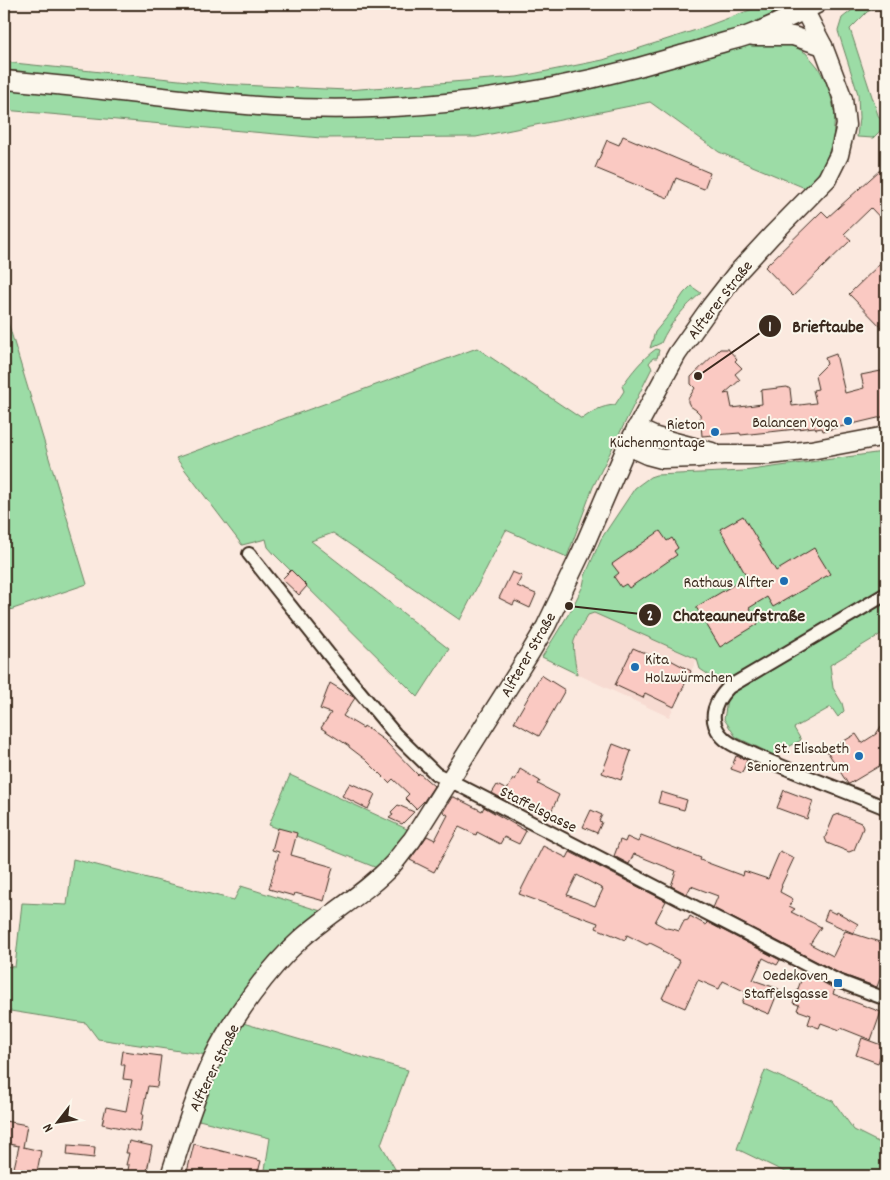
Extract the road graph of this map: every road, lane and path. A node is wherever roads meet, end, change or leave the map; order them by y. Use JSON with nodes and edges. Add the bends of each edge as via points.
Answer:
{"nodes":[{"id":1,"x":808,"y":6,"type":"edge"},
{"id":2,"x":748,"y":36,"type":"junction"},
{"id":3,"x":823,"y":46,"type":"junction"},
{"id":4,"x":4,"y":80,"type":"edge"},
{"id":5,"x":636,"y":428,"type":"junction"},
{"id":6,"x":886,"y":436,"type":"edge"},
{"id":7,"x":627,"y":446,"type":"junction"},
{"id":8,"x":722,"y":454,"type":"junction"},
{"id":9,"x":249,"y":554,"type":"dead end"},
{"id":10,"x":886,"y":594,"type":"edge"},
{"id":11,"x":449,"y":780,"type":"junction"},
{"id":12,"x":886,"y":808,"type":"edge"},
{"id":13,"x":886,"y":999,"type":"edge"},
{"id":14,"x":170,"y":1176,"type":"edge"}],
"edges":[{"from":1,"to":2,"type":"street"},
{"from":1,"to":3,"type":"street","name":"Alfterer Straße"},
{"from":2,"to":3,"type":"street","via":[[793,36]]},
{"from":2,"to":4,"type":"street","via":[[571,84],[491,98],[398,106],[274,107]]},
{"from":3,"to":5,"type":"street","name":"Alfterer Straße","via":[[843,99],[845,116],[846,125],[836,162],[827,179],[772,234],[711,306],[677,354]]},
{"from":5,"to":7,"type":"street","name":"Alfterer Straße"},
{"from":5,"to":8,"type":"street","via":[[656,438]]},
{"from":6,"to":8,"type":"street","via":[[770,455]]},
{"from":7,"to":8,"type":"street","via":[[662,459]]},
{"from":7,"to":11,"type":"street","name":"Alfterer Straße","via":[[546,626]]},
{"from":9,"to":11,"type":"street","name":"Staffelsgasse","via":[[395,734],[436,774]]},
{"from":10,"to":12,"type":"street","via":[[729,687],[721,694],[714,711],[719,734],[730,743]]},
{"from":11,"to":13,"type":"street","name":"Staffelsgasse","via":[[838,981]]},
{"from":11,"to":14,"type":"street","name":"Alfterer Straße","via":[[412,840],[392,864],[301,939],[241,1010],[213,1059]]}]}
